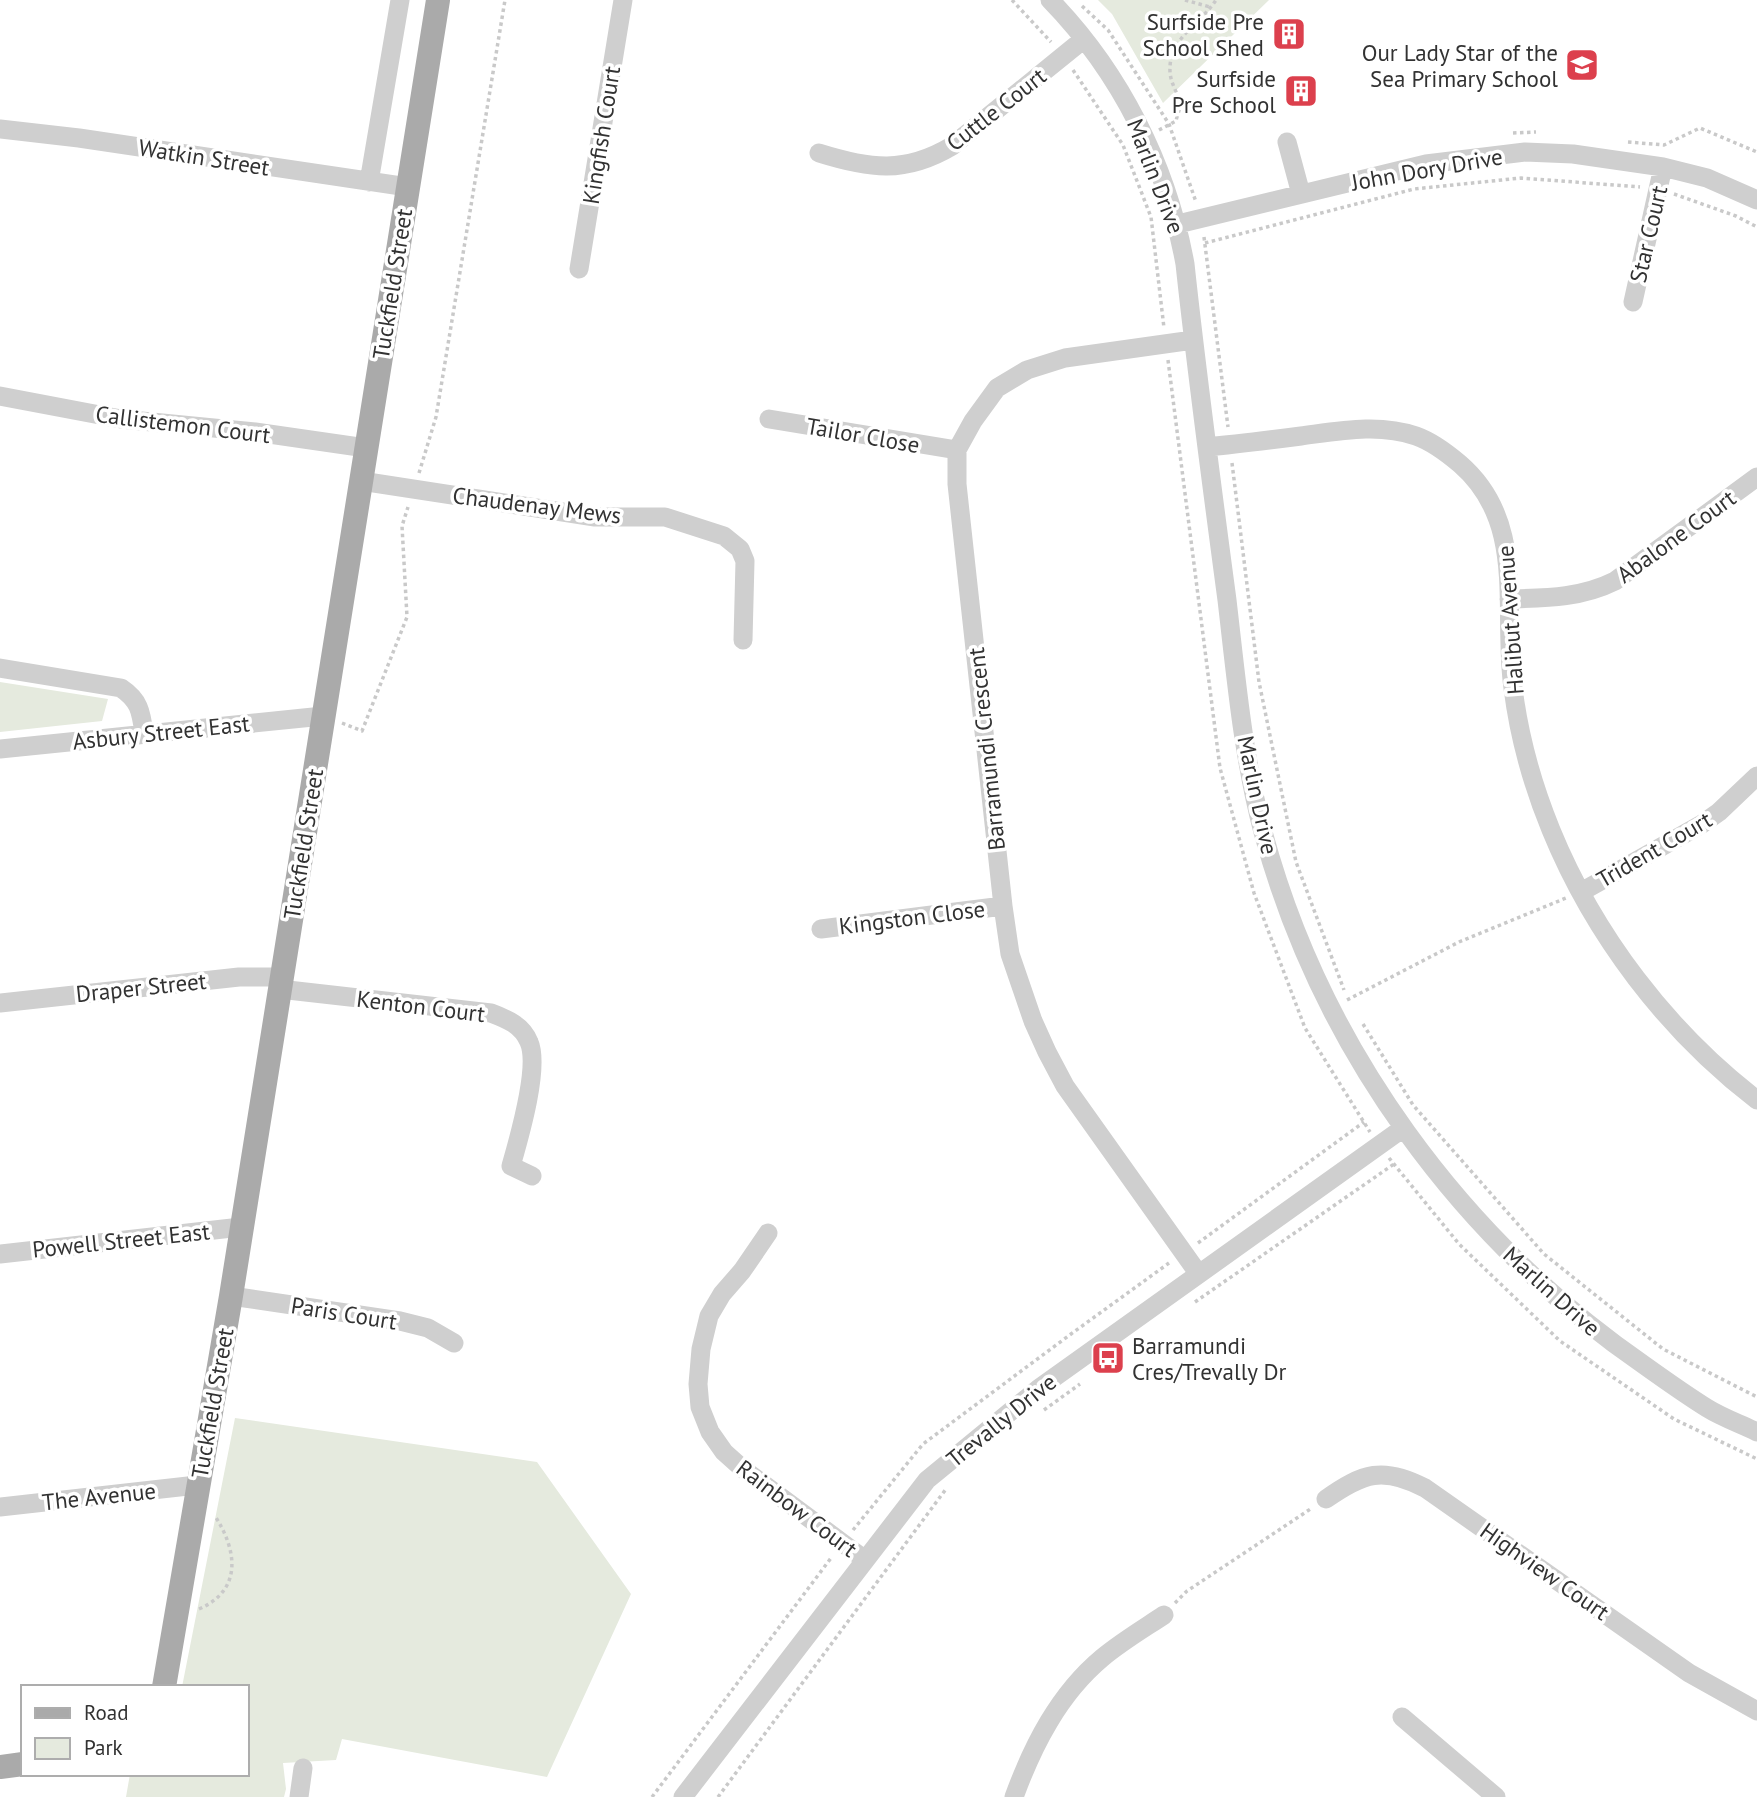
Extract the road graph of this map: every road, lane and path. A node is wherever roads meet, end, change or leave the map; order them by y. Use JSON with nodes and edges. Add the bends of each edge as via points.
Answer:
{"nodes":[{"id":1,"x":400,"y":0,"type":"edge"},
{"id":2,"x":438,"y":0,"type":"edge"},
{"id":3,"x":505,"y":0,"type":"edge"},
{"id":4,"x":622,"y":0,"type":"edge"},
{"id":5,"x":1012,"y":0,"type":"edge"},
{"id":6,"x":1049,"y":0,"type":"edge"},
{"id":7,"x":1185,"y":0,"type":"edge"},
{"id":8,"x":1216,"y":0,"type":"edge"},
{"id":9,"x":1211,"y":8,"type":"junction"},
{"id":10,"x":1084,"y":39,"type":"junction"},
{"id":11,"x":1063,"y":56,"type":"junction"},
{"id":12,"x":0,"y":129,"type":"edge"},
{"id":13,"x":1144,"y":136,"type":"junction"},
{"id":14,"x":1287,"y":142,"type":"dead end"},
{"id":15,"x":1123,"y":145,"type":"junction"},
{"id":16,"x":819,"y":153,"type":"dead end"},
{"id":17,"x":1663,"y":167,"type":"junction"},
{"id":18,"x":369,"y":182,"type":"junction"},
{"id":19,"x":408,"y":187,"type":"junction"},
{"id":20,"x":1658,"y":188,"type":"junction"},
{"id":21,"x":1301,"y":194,"type":"junction"},
{"id":22,"x":1757,"y":200,"type":"edge"},
{"id":23,"x":1178,"y":224,"type":"junction"},
{"id":24,"x":1757,"y":227,"type":"edge"},
{"id":25,"x":1205,"y":243,"type":"dead end"},
{"id":26,"x":579,"y":270,"type":"dead end"},
{"id":27,"x":1633,"y":302,"type":"dead end"},
{"id":28,"x":1193,"y":340,"type":"junction"},
{"id":29,"x":1166,"y":344,"type":"junction"},
{"id":30,"x":0,"y":396,"type":"edge"},
{"id":31,"x":769,"y":419,"type":"dead end"},
{"id":32,"x":1207,"y":447,"type":"junction"},
{"id":33,"x":366,"y":448,"type":"junction"},
{"id":34,"x":957,"y":450,"type":"junction"},
{"id":35,"x":1757,"y":477,"type":"edge"},
{"id":36,"x":361,"y":481,"type":"junction"},
{"id":37,"x":414,"y":489,"type":"junction"},
{"id":38,"x":1509,"y":599,"type":"junction"},
{"id":39,"x":743,"y":640,"type":"dead end"},
{"id":40,"x":0,"y":668,"type":"edge"},
{"id":41,"x":323,"y":716,"type":"junction"},
{"id":42,"x":144,"y":733,"type":"junction"},
{"id":43,"x":0,"y":749,"type":"edge"},
{"id":44,"x":1757,"y":776,"type":"edge"},
{"id":45,"x":1296,"y":862,"type":"dead end"},
{"id":46,"x":1581,"y":892,"type":"junction"},
{"id":47,"x":1003,"y":906,"type":"junction"},
{"id":48,"x":821,"y":929,"type":"dead end"},
{"id":49,"x":280,"y":983,"type":"junction"},
{"id":50,"x":0,"y":1003,"type":"edge"},
{"id":51,"x":1339,"y":1004,"type":"junction"},
{"id":52,"x":1362,"y":1023,"type":"dead end"},
{"id":53,"x":1757,"y":1100,"type":"edge"},
{"id":54,"x":1402,"y":1129,"type":"junction"},
{"id":55,"x":1380,"y":1145,"type":"junction"},
{"id":56,"x":1394,"y":1164,"type":"junction"},
{"id":57,"x":532,"y":1176,"type":"dead end"},
{"id":58,"x":241,"y":1227,"type":"junction"},
{"id":59,"x":768,"y":1233,"type":"dead end"},
{"id":60,"x":0,"y":1254,"type":"edge"},
{"id":61,"x":1198,"y":1273,"type":"junction"},
{"id":62,"x":230,"y":1296,"type":"junction"},
{"id":63,"x":1192,"y":1304,"type":"dead end"},
{"id":64,"x":454,"y":1343,"type":"dead end"},
{"id":65,"x":1081,"y":1383,"type":"dead end"},
{"id":66,"x":1757,"y":1397,"type":"edge"},
{"id":67,"x":1037,"y":1415,"type":"dead end"},
{"id":68,"x":1757,"y":1432,"type":"edge"},
{"id":69,"x":1757,"y":1459,"type":"edge"},
{"id":70,"x":952,"y":1481,"type":"dead end"},
{"id":71,"x":197,"y":1485,"type":"junction"},
{"id":72,"x":1325,"y":1499,"type":"joint"},
{"id":73,"x":0,"y":1507,"type":"edge"},
{"id":74,"x":864,"y":1559,"type":"junction"},
{"id":75,"x":177,"y":1614,"type":"junction"},
{"id":76,"x":1164,"y":1615,"type":"joint"},
{"id":77,"x":164,"y":1685,"type":"edge"},
{"id":78,"x":1757,"y":1711,"type":"edge"},
{"id":79,"x":1402,"y":1717,"type":"dead end"},
{"id":80,"x":21,"y":1765,"type":"edge"},
{"id":81,"x":0,"y":1767,"type":"edge"},
{"id":82,"x":303,"y":1768,"type":"dead end"},
{"id":83,"x":299,"y":1797,"type":"edge"},
{"id":84,"x":683,"y":1797,"type":"edge"},
{"id":85,"x":718,"y":1797,"type":"edge"},
{"id":86,"x":1014,"y":1797,"type":"edge"},
{"id":87,"x":1496,"y":1797,"type":"edge"}],
"edges":[{"from":1,"to":18,"type":"street","name":"Tuckfield Street"},
{"from":2,"to":19,"type":"main road","name":"Tuckfield Street"},
{"from":3,"to":37,"type":"path","via":[[436,417]]},
{"from":4,"to":26,"type":"street","name":"Kingfish Court"},
{"from":5,"to":11,"type":"path"},
{"from":6,"to":10,"type":"street","name":"Marlin Drive"},
{"from":7,"to":9,"type":"path"},
{"from":8,"to":9,"type":"path"},
{"from":9,"to":13,"type":"path","via":[[1185,33],[1169,65],[1171,85],[1180,104],[1176,121]]},
{"from":10,"to":11,"type":"street","name":"Cuttle Court"},
{"from":10,"to":13,"type":"street","name":"Marlin Drive"},
{"from":11,"to":15,"type":"path"},
{"from":11,"to":16,"type":"street","name":"Cuttle Court","via":[[952,146],[929,159],[878,166]]},
{"from":12,"to":18,"type":"street","name":"Watkin Street"},
{"from":13,"to":15,"type":"path"},
{"from":13,"to":23,"type":"street","name":"Marlin Drive"},
{"from":14,"to":21,"type":"street"},
{"from":15,"to":29,"type":"path","via":[[1151,217]]},
{"from":17,"to":20,"type":"street","name":"Star Court"},
{"from":17,"to":21,"type":"street","name":"John Dory Drive","via":[[1525,152],[1426,164]]},
{"from":17,"to":22,"type":"street","name":"John Dory Drive","via":[[1707,178]]},
{"from":18,"to":19,"type":"street","name":"Watkin Street"},
{"from":19,"to":33,"type":"main road","name":"Tuckfield Street"},
{"from":20,"to":24,"type":"path"},
{"from":20,"to":25,"type":"path","via":[[1521,178],[1414,189]]},
{"from":20,"to":27,"type":"street","name":"Star Court"},
{"from":21,"to":23,"type":"street","name":"John Dory Drive"},
{"from":23,"to":28,"type":"street","name":"Marlin Drive"},
{"from":28,"to":29,"type":"street","name":"Barramundi Crescent"},
{"from":28,"to":32,"type":"street","name":"Marlin Drive"},
{"from":29,"to":34,"type":"street","name":"Barramundi Crescent","via":[[1065,358],[1027,370],[998,388]]},
{"from":29,"to":55,"type":"path","via":[[1224,780],[1254,893],[1305,1028]]},
{"from":30,"to":33,"type":"street","name":"Callistemon Court","via":[[121,419]]},
{"from":31,"to":34,"type":"street","name":"Tailor Close"},
{"from":32,"to":38,"type":"street","name":"Halibut Avenue","via":[[1352,429],[1385,429],[1417,436],[1445,451],[1488,496],[1507,549]]},
{"from":32,"to":51,"type":"street","name":"Marlin Drive","via":[[1238,694],[1262,831],[1299,935]]},
{"from":33,"to":36,"type":"main road","name":"Tuckfield Street"},
{"from":34,"to":47,"type":"street","name":"Barramundi Crescent"},
{"from":35,"to":38,"type":"street","name":"Abalone Court","via":[[1615,581],[1580,594]]},
{"from":36,"to":37,"type":"street","name":"Chaudenay Mews"},
{"from":36,"to":41,"type":"main road","name":"Tuckfield Street"},
{"from":37,"to":39,"type":"street","name":"Chaudenay Mews","via":[[595,517],[665,517],[724,536],[740,549],[745,561]]},
{"from":37,"to":41,"type":"path","via":[[402,526],[407,617],[362,731]]},
{"from":38,"to":46,"type":"street","name":"Halibut Avenue","via":[[1513,690],[1534,781]]},
{"from":40,"to":42,"type":"street","via":[[121,688],[141,708]]},
{"from":41,"to":42,"type":"street","name":"Asbury Street East"},
{"from":41,"to":49,"type":"main road","name":"Tuckfield Street"},
{"from":42,"to":43,"type":"street","name":"Asbury Street East"},
{"from":44,"to":46,"type":"street","name":"Trident Court","via":[[1702,824]]},
{"from":45,"to":51,"type":"path"},
{"from":46,"to":51,"type":"path","via":[[1459,942]]},
{"from":46,"to":53,"type":"street","name":"Halibut Avenue","via":[[1609,939],[1667,1017]]},
{"from":47,"to":48,"type":"street","name":"Kingston Close"},
{"from":47,"to":61,"type":"street","name":"Barramundi Crescent","via":[[1014,966],[1033,1021],[1065,1086]]},
{"from":49,"to":50,"type":"street","name":"Draper Street","via":[[239,976]]},
{"from":49,"to":57,"type":"street","name":"Kenton Court","via":[[491,1013],[518,1027],[530,1044],[532,1074],[511,1166]]},
{"from":49,"to":58,"type":"main road","name":"Tuckfield Street"},
{"from":51,"to":54,"type":"street","name":"Marlin Drive","via":[[1345,1036]]},
{"from":52,"to":66,"type":"path","via":[[1413,1105],[1544,1254],[1663,1349]]},
{"from":54,"to":55,"type":"street","name":"Trevally Drive"},
{"from":54,"to":68,"type":"street","name":"Marlin Drive","via":[[1512,1257],[1597,1333],[1709,1409]]},
{"from":55,"to":56,"type":"path"},
{"from":55,"to":61,"type":"street","name":"Trevally Drive"},
{"from":56,"to":63,"type":"path"},
{"from":56,"to":69,"type":"path","via":[[1459,1244],[1560,1341],[1674,1419]]},
{"from":58,"to":60,"type":"street","name":"Powell Street East"},
{"from":58,"to":62,"type":"main road","name":"Tuckfield Street"},
{"from":59,"to":74,"type":"street","name":"Rainbow Court","via":[[709,1316],[701,1349],[700,1407],[710,1432],[743,1469]]},
{"from":61,"to":74,"type":"street","name":"Trevally Drive","via":[[973,1440],[927,1480]]},
{"from":62,"to":64,"type":"street","name":"Paris Court","via":[[400,1321],[428,1328]]},
{"from":62,"to":71,"type":"main road","name":"Tuckfield Street"},
{"from":65,"to":67,"type":"path"},
{"from":70,"to":85,"type":"path"},
{"from":71,"to":73,"type":"street","name":"The Avenue"},
{"from":71,"to":75,"type":"main road","name":"Tuckfield Street"},
{"from":71,"to":75,"type":"path","via":[[232,1552],[231,1578],[209,1605]]},
{"from":72,"to":76,"type":"path","via":[[1187,1591]]},
{"from":72,"to":78,"type":"street","name":"Highview Court","via":[[1351,1481],[1378,1474],[1404,1477],[1689,1673]]},
{"from":74,"to":84,"type":"street","name":"Trevally Drive"},
{"from":75,"to":77,"type":"main road","name":"Tuckfield Street"},
{"from":76,"to":86,"type":"street","via":[[1103,1657],[1075,1684],[1029,1757]]},
{"from":79,"to":87,"type":"street"},
{"from":80,"to":81,"type":"main road"},
{"from":82,"to":83,"type":"street"}]}
